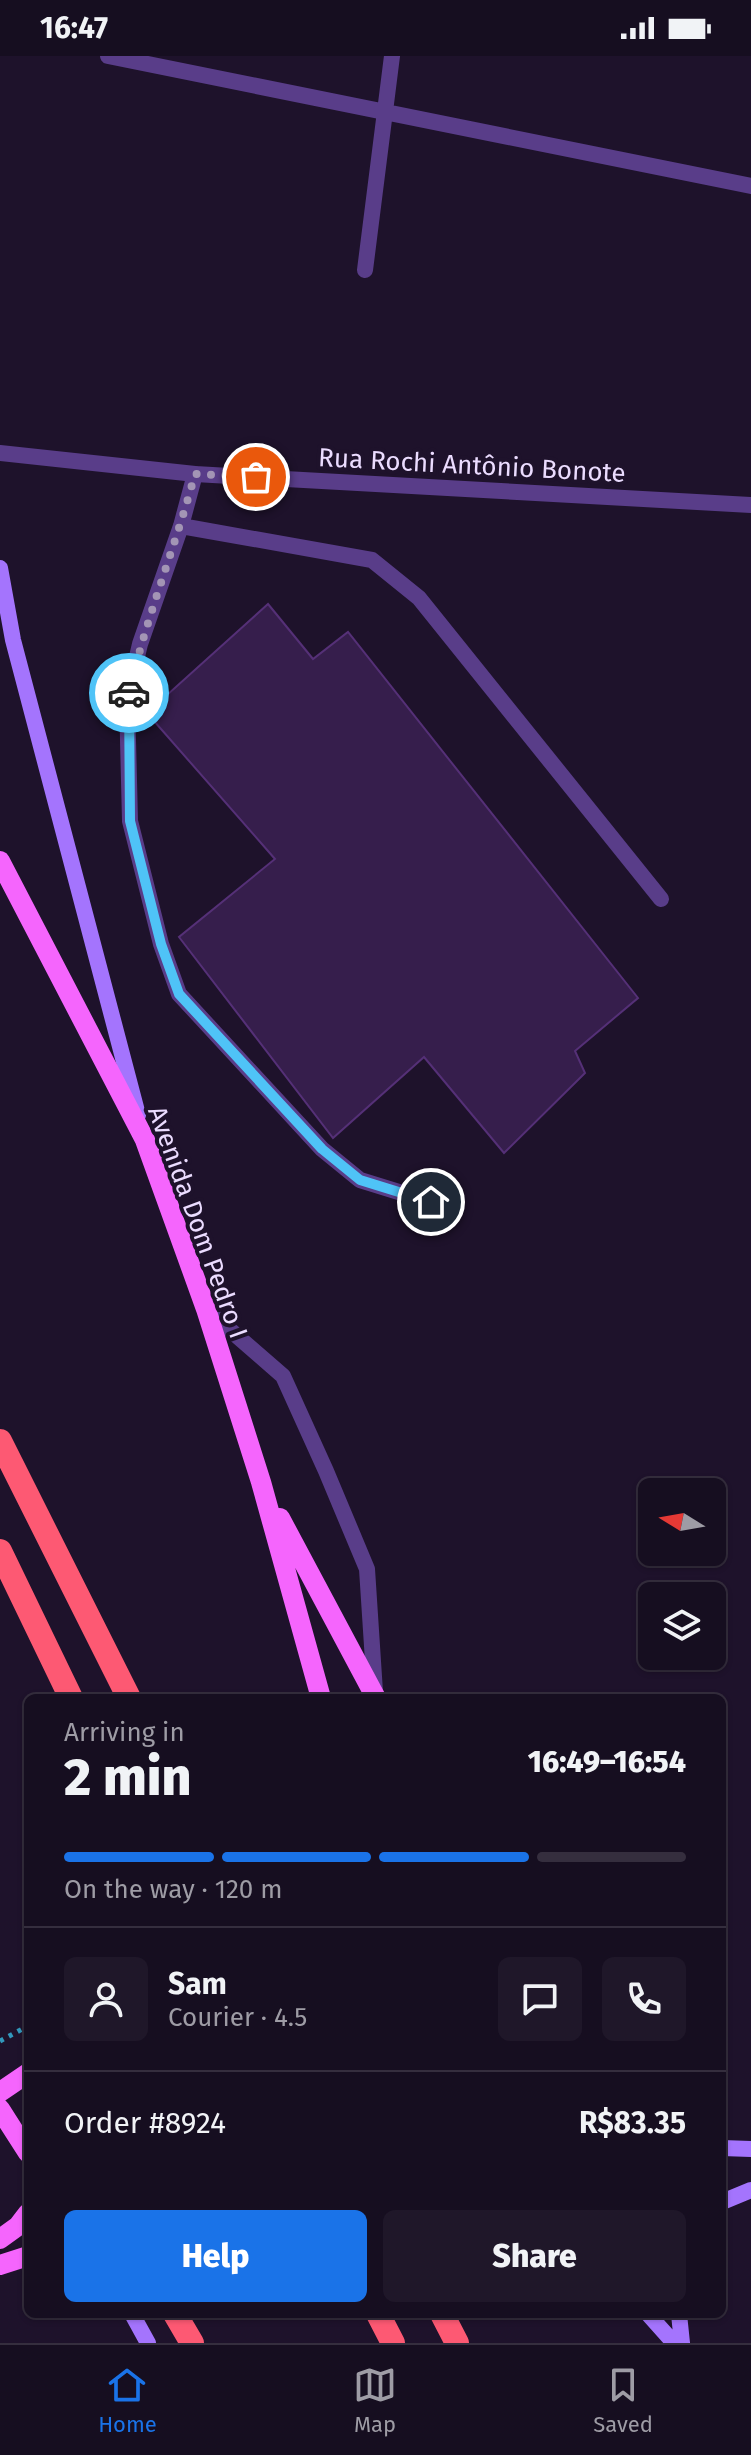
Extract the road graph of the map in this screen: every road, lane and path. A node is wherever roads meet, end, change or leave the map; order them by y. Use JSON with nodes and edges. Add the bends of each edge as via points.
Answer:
{"nodes":[{"id":1,"x":108,"y":56,"type":"edge"},
{"id":2,"x":392,"y":56,"type":"edge"},
{"id":3,"x":384,"y":113,"type":"junction"},
{"id":4,"x":751,"y":186,"type":"edge"},
{"id":5,"x":365,"y":270,"type":"dead end"},
{"id":6,"x":0,"y":453,"type":"edge"},
{"id":7,"x":195,"y":474,"type":"junction"},
{"id":8,"x":751,"y":505,"type":"edge"},
{"id":9,"x":181,"y":526,"type":"junction"},
{"id":10,"x":0,"y":568,"type":"edge"},
{"id":11,"x":0,"y":861,"type":"edge"},
{"id":12,"x":661,"y":899,"type":"dead end"},
{"id":13,"x":145,"y":1140,"type":"junction"},
{"id":14,"x":431,"y":1202,"type":"dead end"},
{"id":15,"x":206,"y":1309,"type":"junction"},
{"id":16,"x":0,"y":1441,"type":"edge"},
{"id":17,"x":261,"y":1482,"type":"junction"},
{"id":18,"x":0,"y":1551,"type":"edge"},
{"id":19,"x":69,"y":1694,"type":"edge"},
{"id":20,"x":127,"y":1694,"type":"edge"},
{"id":21,"x":320,"y":1694,"type":"edge"},
{"id":22,"x":374,"y":1694,"type":"edge"},
{"id":23,"x":376,"y":1694,"type":"edge"},
{"id":24,"x":24,"y":2028,"type":"edge"},
{"id":25,"x":0,"y":2041,"type":"edge"},
{"id":26,"x":24,"y":2076,"type":"edge"},
{"id":27,"x":0,"y":2092,"type":"edge"},
{"id":28,"x":0,"y":2109,"type":"edge"},
{"id":29,"x":24,"y":2147,"type":"edge"},
{"id":30,"x":726,"y":2148,"type":"edge"},
{"id":31,"x":751,"y":2149,"type":"edge"},
{"id":32,"x":751,"y":2190,"type":"edge"},
{"id":33,"x":726,"y":2200,"type":"edge"},
{"id":34,"x":24,"y":2218,"type":"edge"},
{"id":35,"x":0,"y":2239,"type":"edge"},
{"id":36,"x":24,"y":2257,"type":"edge"},
{"id":37,"x":0,"y":2265,"type":"edge"},
{"id":38,"x":134,"y":2318,"type":"edge"},
{"id":39,"x":177,"y":2318,"type":"edge"},
{"id":40,"x":380,"y":2318,"type":"edge"},
{"id":41,"x":444,"y":2318,"type":"edge"},
{"id":42,"x":652,"y":2318,"type":"edge"},
{"id":43,"x":679,"y":2318,"type":"edge"},
{"id":44,"x":148,"y":2343,"type":"edge"},
{"id":45,"x":192,"y":2343,"type":"edge"},
{"id":46,"x":393,"y":2343,"type":"edge"},
{"id":47,"x":457,"y":2343,"type":"edge"},
{"id":48,"x":674,"y":2343,"type":"edge"},
{"id":49,"x":682,"y":2343,"type":"edge"}],
"edges":[{"from":1,"to":3,"type":"street"},
{"from":2,"to":3,"type":"street"},
{"from":3,"to":4,"type":"street"},
{"from":3,"to":5,"type":"street"},
{"from":6,"to":7,"type":"street","name":"Rua Rochi Antônio Bonote"},
{"from":7,"to":8,"type":"street","name":"Rua Rochi Antônio Bonote"},
{"from":7,"to":9,"type":"street"},
{"from":9,"to":12,"type":"street","via":[[372,560],[419,598]]},
{"from":9,"to":14,"type":"street","via":[[127,699],[130,821],[165,957],[179,994],[322,1149],[360,1180]]},
{"from":10,"to":13,"type":"main road","via":[[13,640]]},
{"from":11,"to":13,"type":"main road","name":"Avenida Dom Pedro I"},
{"from":13,"to":15,"type":"main road","name":"Avenida Dom Pedro I"},
{"from":15,"to":17,"type":"main road","name":"Avenida Dom Pedro I"},
{"from":15,"to":23,"type":"street","via":[[283,1376],[326,1471],[367,1569]]},
{"from":16,"to":20,"type":"highway"},
{"from":17,"to":21,"type":"main road","name":"Avenida Dom Pedro I"},
{"from":17,"to":22,"type":"main road","name":"Avenida Dom Pedro I"},
{"from":18,"to":19,"type":"highway"},
{"from":24,"to":25,"type":"path"},
{"from":26,"to":27,"type":"main road"},
{"from":28,"to":29,"type":"main road"},
{"from":30,"to":31,"type":"main road"},
{"from":32,"to":33,"type":"main road"},
{"from":34,"to":35,"type":"main road"},
{"from":36,"to":37,"type":"main road"},
{"from":38,"to":44,"type":"main road"},
{"from":39,"to":45,"type":"highway"},
{"from":40,"to":46,"type":"highway"},
{"from":41,"to":47,"type":"highway"},
{"from":42,"to":48,"type":"main road"},
{"from":43,"to":49,"type":"main road"}]}
